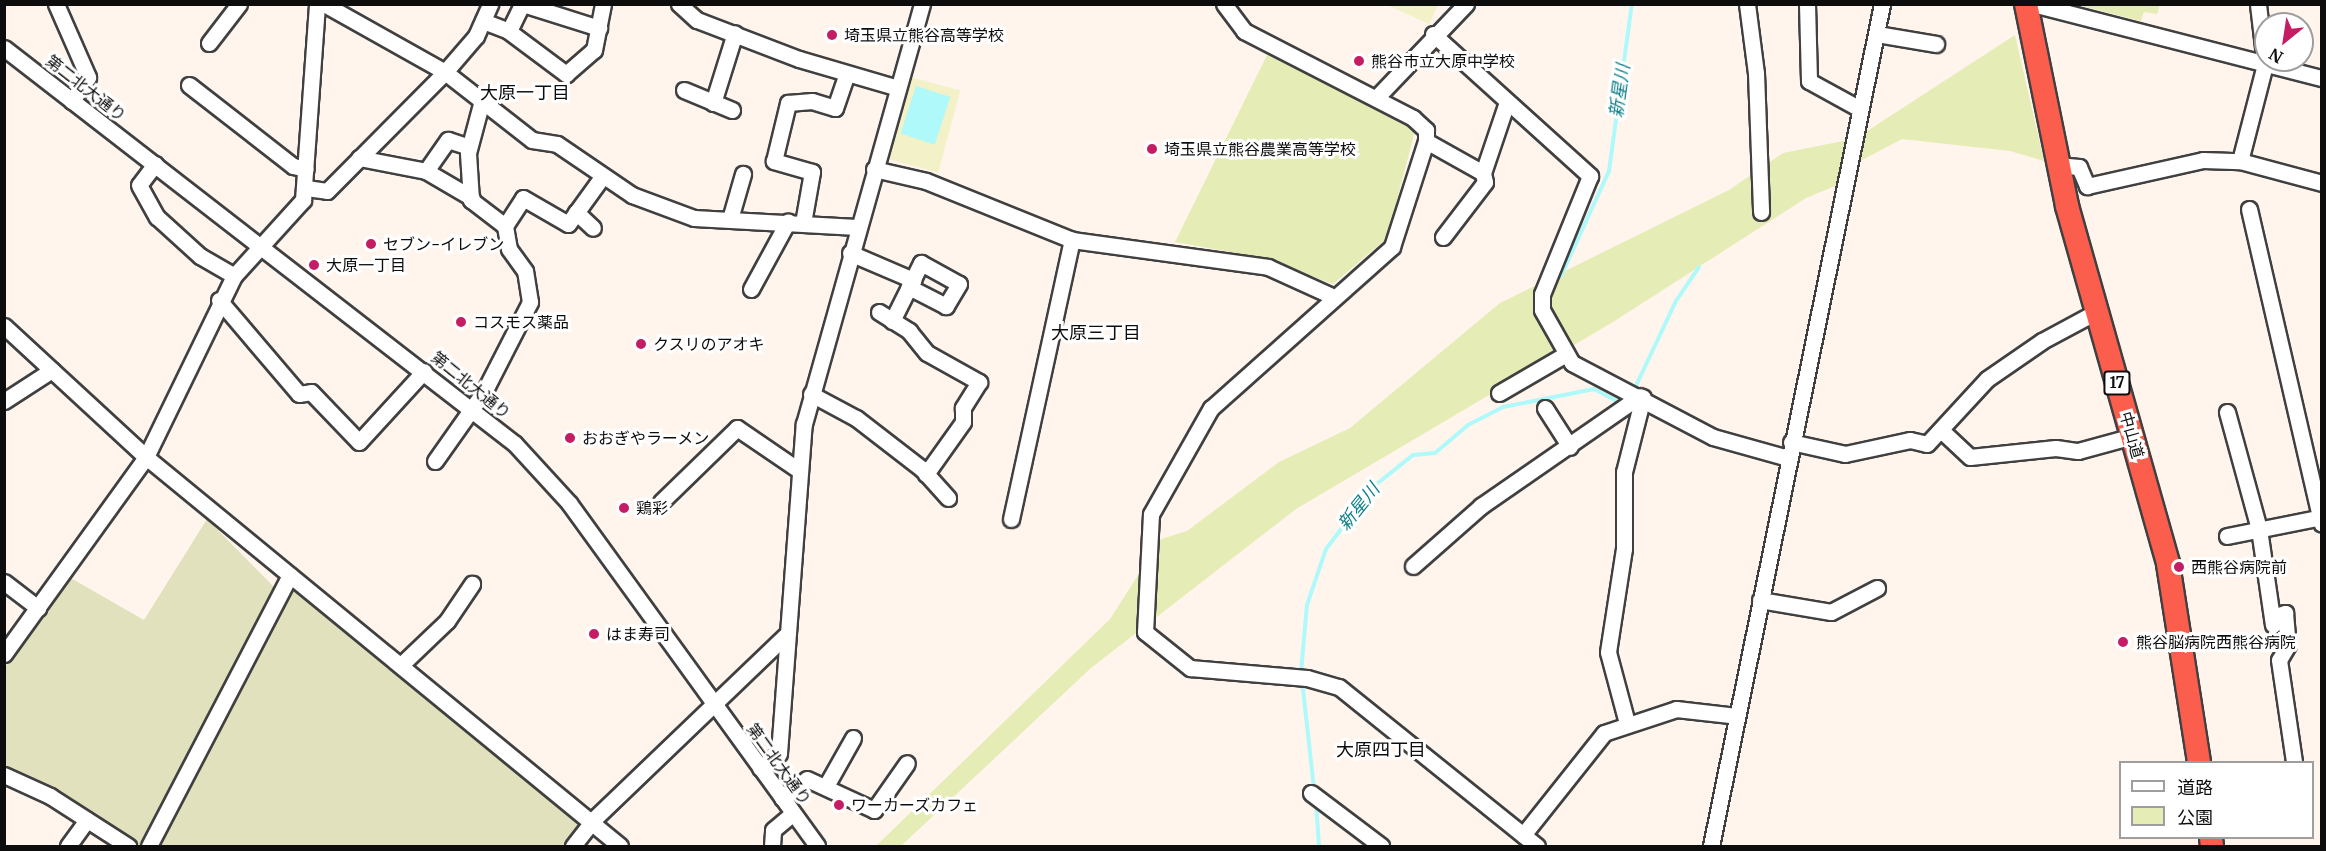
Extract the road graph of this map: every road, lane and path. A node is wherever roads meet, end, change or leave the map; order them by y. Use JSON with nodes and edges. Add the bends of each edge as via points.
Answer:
{"nodes":[{"id":1,"x":56,"y":4,"type":"edge"},
{"id":2,"x":239,"y":4,"type":"edge"},
{"id":3,"x":317,"y":4,"type":"edge"},
{"id":4,"x":324,"y":4,"type":"edge"},
{"id":5,"x":490,"y":4,"type":"edge"},
{"id":6,"x":522,"y":4,"type":"edge"},
{"id":7,"x":603,"y":4,"type":"edge"},
{"id":8,"x":679,"y":4,"type":"edge"},
{"id":9,"x":922,"y":4,"type":"edge"},
{"id":10,"x":1224,"y":4,"type":"edge"},
{"id":11,"x":1466,"y":4,"type":"edge"},
{"id":12,"x":1747,"y":4,"type":"edge"},
{"id":13,"x":1807,"y":4,"type":"edge"},
{"id":14,"x":1882,"y":4,"type":"edge"},
{"id":15,"x":2035,"y":6,"type":"edge"},
{"id":16,"x":483,"y":21,"type":"junction"},
{"id":17,"x":600,"y":28,"type":"junction"},
{"id":18,"x":509,"y":31,"type":"junction"},
{"id":19,"x":735,"y":33,"type":"junction"},
{"id":20,"x":1877,"y":33,"type":"junction"},
{"id":21,"x":1433,"y":34,"type":"junction"},
{"id":22,"x":209,"y":44,"type":"dead end"},
{"id":23,"x":1936,"y":44,"type":"dead end"},
{"id":24,"x":4,"y":48,"type":"edge"},
{"id":25,"x":2254,"y":61,"type":"edge"},
{"id":26,"x":445,"y":72,"type":"junction"},
{"id":27,"x":2263,"y":72,"type":"edge"},
{"id":28,"x":2298,"y":72,"type":"edge"},
{"id":29,"x":847,"y":74,"type":"junction"},
{"id":30,"x":2322,"y":78,"type":"edge"},
{"id":31,"x":189,"y":85,"type":"dead end"},
{"id":32,"x":898,"y":88,"type":"junction"},
{"id":33,"x":684,"y":90,"type":"dead end"},
{"id":34,"x":1377,"y":97,"type":"junction"},
{"id":35,"x":72,"y":101,"type":"junction"},
{"id":36,"x":1507,"y":102,"type":"junction"},
{"id":37,"x":713,"y":103,"type":"junction"},
{"id":38,"x":481,"y":104,"type":"junction"},
{"id":39,"x":1860,"y":109,"type":"junction"},
{"id":40,"x":732,"y":110,"type":"dead end"},
{"id":41,"x":1426,"y":141,"type":"junction"},
{"id":42,"x":469,"y":147,"type":"junction"},
{"id":43,"x":359,"y":158,"type":"junction"},
{"id":44,"x":2241,"y":161,"type":"junction"},
{"id":45,"x":155,"y":164,"type":"junction"},
{"id":46,"x":2057,"y":165,"type":"junction"},
{"id":47,"x":306,"y":169,"type":"junction"},
{"id":48,"x":874,"y":169,"type":"junction"},
{"id":49,"x":426,"y":171,"type":"junction"},
{"id":50,"x":1483,"y":173,"type":"junction"},
{"id":51,"x":743,"y":174,"type":"dead end"},
{"id":52,"x":602,"y":177,"type":"junction"},
{"id":53,"x":2322,"y":183,"type":"edge"},
{"id":54,"x":306,"y":188,"type":"junction"},
{"id":55,"x":472,"y":198,"type":"junction"},
{"id":56,"x":2249,"y":209,"type":"dead end"},
{"id":57,"x":576,"y":212,"type":"junction"},
{"id":58,"x":1761,"y":212,"type":"dead end"},
{"id":59,"x":730,"y":219,"type":"junction"},
{"id":60,"x":795,"y":222,"type":"junction"},
{"id":61,"x":506,"y":226,"type":"junction"},
{"id":62,"x":857,"y":227,"type":"junction"},
{"id":63,"x":593,"y":228,"type":"dead end"},
{"id":64,"x":1443,"y":237,"type":"dead end"},
{"id":65,"x":1072,"y":240,"type":"junction"},
{"id":66,"x":261,"y":245,"type":"junction"},
{"id":67,"x":850,"y":253,"type":"junction"},
{"id":68,"x":234,"y":276,"type":"junction"},
{"id":69,"x":751,"y":289,"type":"dead end"},
{"id":70,"x":1334,"y":297,"type":"junction"},
{"id":71,"x":219,"y":300,"type":"junction"},
{"id":72,"x":2097,"y":312,"type":"junction"},
{"id":73,"x":4,"y":326,"type":"edge"},
{"id":74,"x":1566,"y":354,"type":"junction"},
{"id":75,"x":52,"y":370,"type":"junction"},
{"id":76,"x":424,"y":371,"type":"junction"},
{"id":77,"x":1499,"y":393,"type":"dead end"},
{"id":78,"x":811,"y":394,"type":"junction"},
{"id":79,"x":1637,"y":394,"type":"junction"},
{"id":80,"x":4,"y":401,"type":"edge"},
{"id":81,"x":1545,"y":408,"type":"dead end"},
{"id":82,"x":472,"y":409,"type":"junction"},
{"id":83,"x":2226,"y":411,"type":"dead end"},
{"id":84,"x":1942,"y":431,"type":"junction"},
{"id":85,"x":2133,"y":436,"type":"junction"},
{"id":86,"x":1791,"y":442,"type":"junction"},
{"id":87,"x":1570,"y":447,"type":"junction"},
{"id":88,"x":146,"y":457,"type":"junction"},
{"id":89,"x":1788,"y":458,"type":"junction"},
{"id":90,"x":435,"y":461,"type":"dead end"},
{"id":91,"x":797,"y":469,"type":"junction"},
{"id":92,"x":926,"y":474,"type":"junction"},
{"id":93,"x":948,"y":498,"type":"dead end"},
{"id":94,"x":661,"y":502,"type":"dead end"},
{"id":95,"x":1011,"y":519,"type":"dead end"},
{"id":96,"x":2321,"y":520,"type":"edge"},
{"id":97,"x":2259,"y":529,"type":"junction"},
{"id":98,"x":2227,"y":536,"type":"dead end"},
{"id":99,"x":1413,"y":566,"type":"dead end"},
{"id":100,"x":290,"y":575,"type":"junction"},
{"id":101,"x":472,"y":584,"type":"dead end"},
{"id":102,"x":6,"y":586,"type":"edge"},
{"id":103,"x":1877,"y":588,"type":"dead end"},
{"id":104,"x":1760,"y":600,"type":"junction"},
{"id":105,"x":38,"y":608,"type":"junction"},
{"id":106,"x":785,"y":636,"type":"junction"},
{"id":107,"x":4,"y":654,"type":"edge"},
{"id":108,"x":403,"y":663,"type":"junction"},
{"id":109,"x":715,"y":705,"type":"junction"},
{"id":110,"x":1737,"y":716,"type":"junction"},
{"id":111,"x":1627,"y":723,"type":"junction"},
{"id":112,"x":853,"y":738,"type":"dead end"},
{"id":113,"x":2199,"y":761,"type":"edge"},
{"id":114,"x":2294,"y":761,"type":"edge"},
{"id":115,"x":907,"y":763,"type":"dead end"},
{"id":116,"x":760,"y":768,"type":"junction"},
{"id":117,"x":4,"y":775,"type":"edge"},
{"id":118,"x":825,"y":786,"type":"junction"},
{"id":119,"x":1316,"y":796,"type":"dead end"},
{"id":120,"x":782,"y":798,"type":"junction"},
{"id":121,"x":793,"y":813,"type":"junction"},
{"id":122,"x":87,"y":820,"type":"junction"},
{"id":123,"x":592,"y":820,"type":"junction"},
{"id":124,"x":1523,"y":835,"type":"junction"},
{"id":125,"x":68,"y":846,"type":"edge"},
{"id":126,"x":128,"y":846,"type":"edge"},
{"id":127,"x":149,"y":846,"type":"edge"},
{"id":128,"x":573,"y":846,"type":"edge"},
{"id":129,"x":620,"y":846,"type":"edge"},
{"id":130,"x":772,"y":846,"type":"edge"},
{"id":131,"x":817,"y":846,"type":"edge"},
{"id":132,"x":1380,"y":846,"type":"edge"},
{"id":133,"x":1537,"y":846,"type":"edge"},
{"id":134,"x":1711,"y":846,"type":"edge"}],
"edges":[{"from":1,"to":35,"type":"street","via":[[88,77]]},
{"from":2,"to":22,"type":"street"},
{"from":3,"to":47,"type":"street"},
{"from":4,"to":26,"type":"street"},
{"from":5,"to":16,"type":"street"},
{"from":6,"to":17,"type":"street"},
{"from":6,"to":18,"type":"street"},
{"from":7,"to":17,"type":"street"},
{"from":8,"to":19,"type":"street","via":[[697,20]]},
{"from":9,"to":32,"type":"street"},
{"from":10,"to":34,"type":"street","via":[[1244,31]]},
{"from":11,"to":21,"type":"street"},
{"from":12,"to":58,"type":"street","via":[[1756,73]]},
{"from":13,"to":39,"type":"street","via":[[1809,81]]},
{"from":14,"to":20,"type":"street"},
{"from":15,"to":25,"type":"street"},
{"from":15,"to":46,"type":"highway","name":"中山道","number":"17"},
{"from":16,"to":18,"type":"street"},
{"from":16,"to":26,"type":"street"},
{"from":17,"to":18,"type":"street","via":[[594,50],[566,74]]},
{"from":19,"to":29,"type":"street"},
{"from":19,"to":37,"type":"street"},
{"from":20,"to":23,"type":"street"},
{"from":20,"to":39,"type":"street"},
{"from":21,"to":34,"type":"street"},
{"from":21,"to":36,"type":"street"},
{"from":24,"to":35,"type":"street","name":"第二北大通り"},
{"from":26,"to":38,"type":"street"},
{"from":26,"to":43,"type":"street"},
{"from":27,"to":44,"type":"street"},
{"from":28,"to":30,"type":"street"},
{"from":29,"to":32,"type":"street"},
{"from":29,"to":60,"type":"street","via":[[835,108],[812,101],[788,103],[774,161],[812,172]]},
{"from":31,"to":47,"type":"street","via":[[293,166]]},
{"from":32,"to":48,"type":"street"},
{"from":33,"to":37,"type":"street"},
{"from":34,"to":41,"type":"street","via":[[1413,118],[1426,130]]},
{"from":35,"to":45,"type":"street","name":"第二北大通り"},
{"from":36,"to":50,"type":"street"},
{"from":36,"to":74,"type":"street","via":[[1590,176],[1542,294],[1542,310]]},
{"from":37,"to":40,"type":"street"},
{"from":38,"to":42,"type":"street"},
{"from":38,"to":52,"type":"street","via":[[532,140],[557,144]]},
{"from":39,"to":86,"type":"street"},
{"from":41,"to":50,"type":"street"},
{"from":41,"to":70,"type":"street","via":[[1392,247]]},
{"from":42,"to":49,"type":"street","via":[[448,140]]},
{"from":42,"to":55,"type":"street"},
{"from":43,"to":49,"type":"street"},
{"from":43,"to":54,"type":"street","via":[[327,191]]},
{"from":44,"to":46,"type":"street","via":[[2203,160],[2087,186],[2079,167]]},
{"from":44,"to":53,"type":"street"},
{"from":45,"to":66,"type":"street","name":"第二北大通り"},
{"from":45,"to":68,"type":"street","via":[[139,185],[157,217],[200,256]]},
{"from":46,"to":72,"type":"highway","name":"中山道","number":"17"},
{"from":47,"to":54,"type":"street"},
{"from":48,"to":62,"type":"street"},
{"from":48,"to":65,"type":"street","via":[[926,181]]},
{"from":49,"to":55,"type":"street"},
{"from":50,"to":64,"type":"street","via":[[1485,182]]},
{"from":51,"to":59,"type":"street"},
{"from":52,"to":57,"type":"street"},
{"from":52,"to":59,"type":"street","via":[[694,218]]},
{"from":54,"to":66,"type":"street","via":[[296,212]]},
{"from":55,"to":61,"type":"street"},
{"from":56,"to":96,"type":"street"},
{"from":57,"to":61,"type":"street","via":[[568,224],[522,198]]},
{"from":57,"to":63,"type":"street"},
{"from":59,"to":60,"type":"street"},
{"from":60,"to":62,"type":"street"},
{"from":60,"to":69,"type":"street"},
{"from":61,"to":82,"type":"street","via":[[509,249],[525,271],[530,302]]},
{"from":62,"to":67,"type":"street"},
{"from":65,"to":70,"type":"street","via":[[1268,267]]},
{"from":65,"to":95,"type":"street"},
{"from":66,"to":68,"type":"street"},
{"from":66,"to":76,"type":"street","name":"第二北大通り"},
{"from":67,"to":78,"type":"street"},
{"from":67,"to":92,"type":"street","via":[[911,283],[886,316],[927,353],[979,382],[963,408],[963,422]]},
{"from":68,"to":71,"type":"street"},
{"from":70,"to":124,"type":"street","via":[[1211,408],[1149,524],[1145,632],[1190,668],[1302,678],[1339,687]]},
{"from":71,"to":76,"type":"street","via":[[299,394],[311,392],[359,442]]},
{"from":71,"to":88,"type":"street"},
{"from":72,"to":84,"type":"street","via":[[2042,341],[1988,379]]},
{"from":72,"to":85,"type":"highway","name":"中山道","number":"17"},
{"from":73,"to":75,"type":"street"},
{"from":74,"to":77,"type":"street"},
{"from":74,"to":79,"type":"street","via":[[1572,363]]},
{"from":75,"to":80,"type":"street"},
{"from":75,"to":88,"type":"street"},
{"from":76,"to":82,"type":"street","name":"第二北大通り"},
{"from":78,"to":91,"type":"street"},
{"from":78,"to":92,"type":"street","via":[[856,418]]},
{"from":79,"to":87,"type":"street"},
{"from":79,"to":89,"type":"street","via":[[1713,437]]},
{"from":79,"to":111,"type":"street","via":[[1624,472],[1624,549],[1608,652]]},
{"from":81,"to":87,"type":"street"},
{"from":82,"to":90,"type":"street"},
{"from":82,"to":109,"type":"street","name":"第二北大通り","via":[[547,476]]},
{"from":83,"to":97,"type":"street"},
{"from":84,"to":85,"type":"street","via":[[1970,457],[2056,448],[2078,451]]},
{"from":84,"to":86,"type":"street","via":[[1927,444],[1910,440],[1862,453]]},
{"from":85,"to":113,"type":"highway","name":"中山道","number":"17","via":[[2168,564]]},
{"from":86,"to":89,"type":"street"},
{"from":87,"to":99,"type":"street","via":[[1481,506]]},
{"from":88,"to":100,"type":"street"},
{"from":88,"to":105,"type":"street"},
{"from":89,"to":104,"type":"street"},
{"from":91,"to":94,"type":"street","via":[[737,428]]},
{"from":91,"to":106,"type":"street"},
{"from":92,"to":93,"type":"street"},
{"from":96,"to":97,"type":"street"},
{"from":97,"to":98,"type":"street"},
{"from":97,"to":114,"type":"street","via":[[2272,621],[2285,614],[2288,645],[2279,660]]},
{"from":100,"to":108,"type":"street"},
{"from":100,"to":127,"type":"street"},
{"from":101,"to":108,"type":"street","via":[[447,621]]},
{"from":102,"to":105,"type":"street"},
{"from":103,"to":104,"type":"street","via":[[1831,612]]},
{"from":104,"to":110,"type":"street"},
{"from":105,"to":107,"type":"street"},
{"from":106,"to":109,"type":"street"},
{"from":106,"to":116,"type":"street","via":[[779,753]]},
{"from":108,"to":123,"type":"street"},
{"from":109,"to":116,"type":"street","name":"第二北大通り"},
{"from":109,"to":123,"type":"street"},
{"from":110,"to":111,"type":"street","via":[[1676,709]]},
{"from":110,"to":134,"type":"street"},
{"from":111,"to":124,"type":"street","via":[[1595,741]]},
{"from":112,"to":118,"type":"street"},
{"from":115,"to":118,"type":"street","via":[[874,810]]},
{"from":116,"to":120,"type":"street","name":"第二北大通り"},
{"from":117,"to":122,"type":"street"},
{"from":118,"to":120,"type":"street","via":[[807,779]]},
{"from":119,"to":132,"type":"street"},
{"from":120,"to":121,"type":"street","name":"第二北大通り"},
{"from":121,"to":130,"type":"street","via":[[773,830]]},
{"from":121,"to":131,"type":"street","name":"第二北大通り"},
{"from":122,"to":125,"type":"street"},
{"from":122,"to":126,"type":"street"},
{"from":123,"to":128,"type":"street"},
{"from":123,"to":129,"type":"street"},
{"from":124,"to":133,"type":"street"}]}
